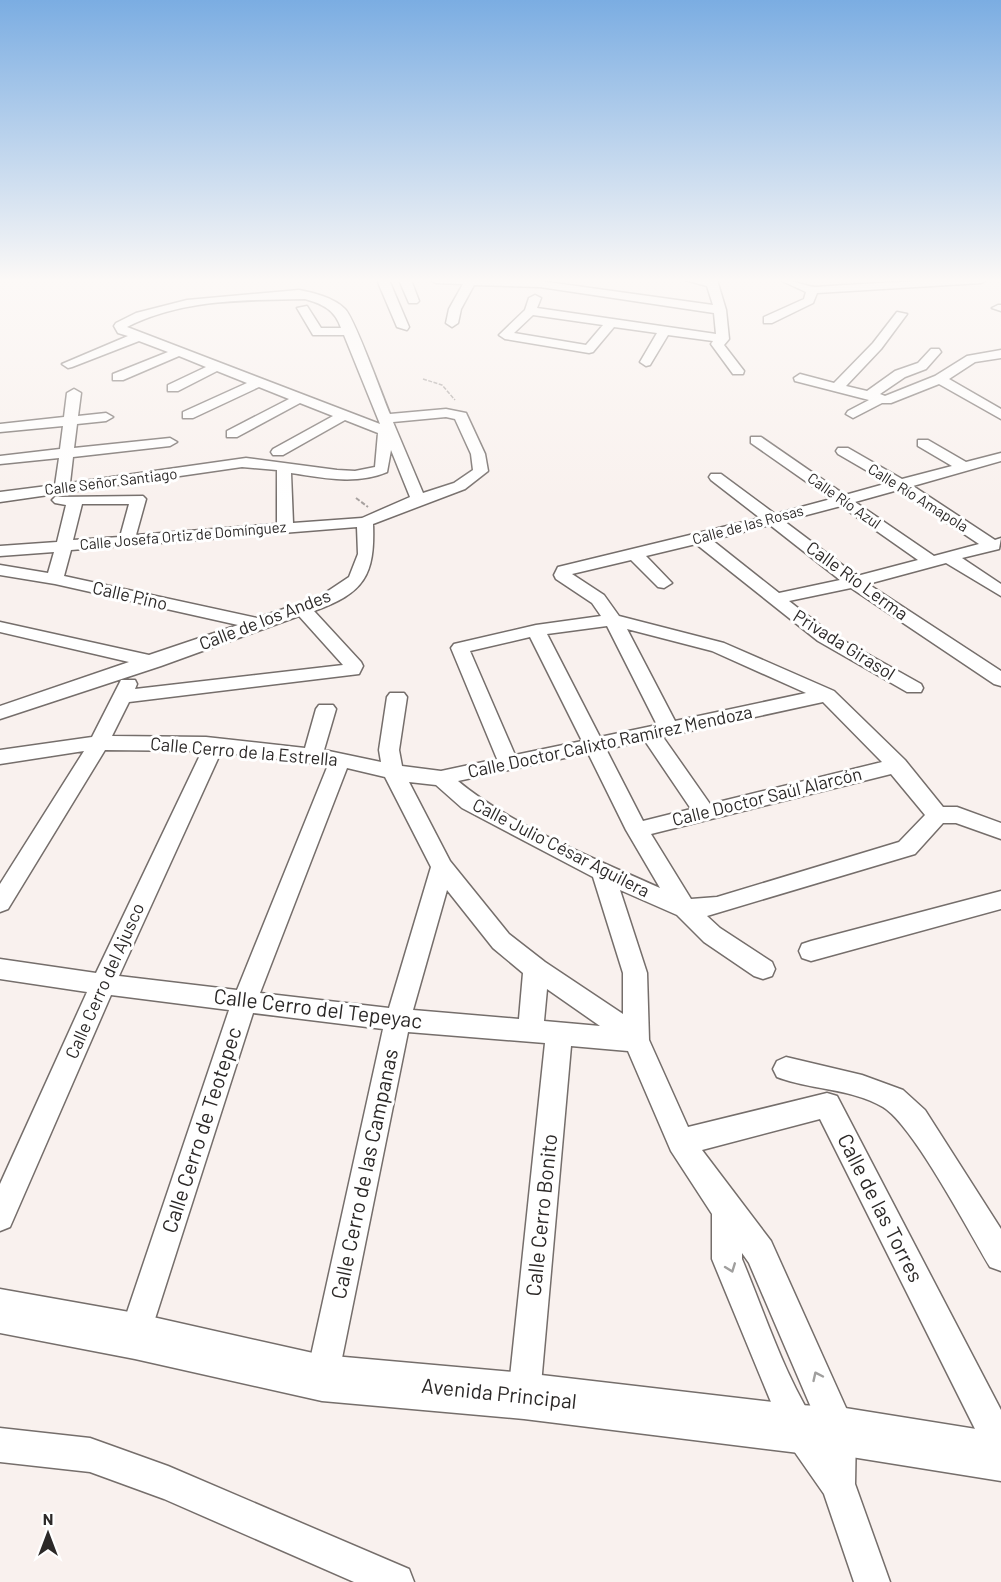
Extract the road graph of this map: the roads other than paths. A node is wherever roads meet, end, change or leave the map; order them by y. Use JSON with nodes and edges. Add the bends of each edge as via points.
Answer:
{"nodes":[{"id":1,"x":94,"y":354,"type":"edge"},
{"id":2,"x":173,"y":354,"type":"edge"},
{"id":3,"x":183,"y":354,"type":"edge"},
{"id":4,"x":360,"y":354,"type":"edge"},
{"id":5,"x":651,"y":354,"type":"edge"},
{"id":6,"x":725,"y":354,"type":"edge"},
{"id":7,"x":869,"y":354,"type":"edge"},
{"id":8,"x":934,"y":354,"type":"edge"},
{"id":9,"x":998,"y":357,"type":"edge"},
{"id":10,"x":646,"y":362,"type":"dead end"},
{"id":11,"x":68,"y":364,"type":"dead end"},
{"id":12,"x":215,"y":367,"type":"junction"},
{"id":13,"x":738,"y":371,"type":"dead end"},
{"id":14,"x":118,"y":376,"type":"dead end"},
{"id":15,"x":800,"y":378,"type":"dead end"},
{"id":16,"x":940,"y":379,"type":"junction"},
{"id":17,"x":257,"y":383,"type":"junction"},
{"id":18,"x":838,"y":386,"type":"junction"},
{"id":19,"x":173,"y":388,"type":"dead end"},
{"id":20,"x":74,"y":393,"type":"dead end"},
{"id":21,"x":879,"y":398,"type":"junction"},
{"id":22,"x":298,"y":399,"type":"junction"},
{"id":23,"x":853,"y":414,"type":"dead end"},
{"id":24,"x":188,"y":415,"type":"dead end"},
{"id":25,"x":1001,"y":415,"type":"edge"},
{"id":26,"x":343,"y":416,"type":"junction"},
{"id":27,"x":106,"y":417,"type":"dead end"},
{"id":28,"x":71,"y":420,"type":"junction"},
{"id":29,"x":0,"y":428,"type":"edge"},
{"id":30,"x":388,"y":428,"type":"junction"},
{"id":31,"x":231,"y":434,"type":"dead end"},
{"id":32,"x":756,"y":440,"type":"dead end"},
{"id":33,"x":170,"y":442,"type":"dead end"},
{"id":34,"x":923,"y":442,"type":"dead end"},
{"id":35,"x":843,"y":451,"type":"dead end"},
{"id":36,"x":279,"y":452,"type":"dead end"},
{"id":37,"x":67,"y":453,"type":"junction"},
{"id":38,"x":1001,"y":457,"type":"edge"},
{"id":39,"x":0,"y":460,"type":"edge"},
{"id":40,"x":966,"y":468,"type":"junction"},
{"id":41,"x":284,"y":469,"type":"junction"},
{"id":42,"x":716,"y":477,"type":"dead end"},
{"id":43,"x":901,"y":485,"type":"junction"},
{"id":44,"x":62,"y":489,"type":"junction"},
{"id":45,"x":44,"y":491,"type":"junction"},
{"id":46,"x":0,"y":496,"type":"edge"},
{"id":47,"x":418,"y":499,"type":"junction"},
{"id":48,"x":75,"y":501,"type":"junction"},
{"id":49,"x":844,"y":501,"type":"junction"},
{"id":50,"x":773,"y":519,"type":"junction"},
{"id":51,"x":365,"y":522,"type":"junction"},
{"id":52,"x":285,"y":528,"type":"junction"},
{"id":53,"x":699,"y":538,"type":"junction"},
{"id":54,"x":127,"y":541,"type":"junction"},
{"id":55,"x":997,"y":545,"type":"edge"},
{"id":56,"x":63,"y":547,"type":"junction"},
{"id":57,"x":0,"y":551,"type":"edge"},
{"id":58,"x":636,"y":555,"type":"junction"},
{"id":59,"x":940,"y":559,"type":"junction"},
{"id":60,"x":0,"y":570,"type":"edge"},
{"id":61,"x":55,"y":579,"type":"junction"},
{"id":62,"x":854,"y":582,"type":"junction"},
{"id":63,"x":664,"y":583,"type":"dead end"},
{"id":64,"x":1001,"y":591,"type":"edge"},
{"id":65,"x":774,"y":599,"type":"junction"},
{"id":66,"x":303,"y":609,"type":"junction"},
{"id":67,"x":613,"y":620,"type":"junction"},
{"id":68,"x":259,"y":624,"type":"junction"},
{"id":69,"x":0,"y":627,"type":"edge"},
{"id":70,"x":536,"y":630,"type":"junction"},
{"id":71,"x":154,"y":662,"type":"junction"},
{"id":72,"x":134,"y":668,"type":"junction"},
{"id":73,"x":1001,"y":680,"type":"edge"},
{"id":74,"x":914,"y":688,"type":"dead end"},
{"id":75,"x":827,"y":695,"type":"junction"},
{"id":76,"x":122,"y":697,"type":"junction"},
{"id":77,"x":397,"y":697,"type":"dead end"},
{"id":78,"x":9,"y":704,"type":"edge"},
{"id":79,"x":326,"y":709,"type":"dead end"},
{"id":80,"x":0,"y":713,"type":"edge"},
{"id":81,"x":661,"y":732,"type":"junction"},
{"id":82,"x":100,"y":741,"type":"junction"},
{"id":83,"x":214,"y":746,"type":"junction"},
{"id":84,"x":593,"y":747,"type":"junction"},
{"id":85,"x":314,"y":755,"type":"junction"},
{"id":86,"x":0,"y":757,"type":"edge"},
{"id":87,"x":340,"y":759,"type":"junction"},
{"id":88,"x":509,"y":764,"type":"junction"},
{"id":89,"x":898,"y":765,"type":"junction"},
{"id":90,"x":393,"y":772,"type":"junction"},
{"id":91,"x":441,"y":778,"type":"junction"},
{"id":92,"x":705,"y":813,"type":"junction"},
{"id":93,"x":937,"y":815,"type":"junction"},
{"id":94,"x":637,"y":830,"type":"junction"},
{"id":95,"x":1001,"y":831,"type":"edge"},
{"id":96,"x":442,"y":867,"type":"junction"},
{"id":97,"x":603,"y":872,"type":"junction"},
{"id":98,"x":1001,"y":900,"type":"edge"},
{"id":99,"x":0,"y":903,"type":"edge"},
{"id":100,"x":686,"y":909,"type":"junction"},
{"id":101,"x":812,"y":951,"type":"dead end"},
{"id":102,"x":0,"y":969,"type":"edge"},
{"id":103,"x":536,"y":969,"type":"junction"},
{"id":104,"x":762,"y":969,"type":"dead end"},
{"id":105,"x":103,"y":984,"type":"junction"},
{"id":106,"x":245,"y":1000,"type":"junction"},
{"id":107,"x":398,"y":1020,"type":"junction"},
{"id":108,"x":545,"y":1031,"type":"junction"},
{"id":109,"x":636,"y":1040,"type":"junction"},
{"id":110,"x":786,"y":1069,"type":"dead end"},
{"id":111,"x":681,"y":1142,"type":"junction"},
{"id":112,"x":0,"y":1216,"type":"edge"},
{"id":113,"x":1001,"y":1256,"type":"edge"},
{"id":114,"x":0,"y":1311,"type":"edge"},
{"id":115,"x":135,"y":1336,"type":"junction"},
{"id":116,"x":322,"y":1378,"type":"junction"},
{"id":117,"x":524,"y":1396,"type":"junction"},
{"id":118,"x":819,"y":1430,"type":"junction"},
{"id":119,"x":1001,"y":1444,"type":"edge"},
{"id":120,"x":0,"y":1445,"type":"edge"},
{"id":121,"x":1001,"y":1457,"type":"edge"},
{"id":122,"x":396,"y":1582,"type":"edge"},
{"id":123,"x":872,"y":1582,"type":"edge"}],
"edges":[{"from":1,"to":11,"type":"street"},
{"from":2,"to":14,"type":"street"},
{"from":3,"to":12,"type":"street"},
{"from":4,"to":30,"type":"street"},
{"from":5,"to":10,"type":"street"},
{"from":6,"to":13,"type":"street"},
{"from":7,"to":18,"type":"street"},
{"from":8,"to":21,"type":"street","via":[[922,366],[900,374]]},
{"from":9,"to":16,"type":"street","via":[[971,358]]},
{"from":12,"to":17,"type":"street"},
{"from":12,"to":19,"type":"street"},
{"from":15,"to":18,"type":"street"},
{"from":16,"to":21,"type":"street"},
{"from":16,"to":25,"type":"street"},
{"from":17,"to":22,"type":"street"},
{"from":17,"to":24,"type":"street"},
{"from":18,"to":21,"type":"street"},
{"from":20,"to":28,"type":"street"},
{"from":21,"to":23,"type":"street"},
{"from":22,"to":26,"type":"street"},
{"from":22,"to":31,"type":"street"},
{"from":26,"to":30,"type":"street"},
{"from":26,"to":36,"type":"street"},
{"from":27,"to":28,"type":"street"},
{"from":28,"to":29,"type":"street"},
{"from":28,"to":37,"type":"street"},
{"from":30,"to":41,"type":"street","name":"Calle Señor Santiago","via":[[382,469],[376,473]]},
{"from":30,"to":47,"type":"street"},
{"from":30,"to":47,"type":"street","via":[[455,414],[461,416],[478,454],[481,471],[471,481]]},
{"from":32,"to":49,"type":"street","name":"Calle Río Azul"},
{"from":33,"to":37,"type":"street"},
{"from":34,"to":40,"type":"street"},
{"from":35,"to":43,"type":"street","name":"Calle Río Amapola"},
{"from":37,"to":39,"type":"street"},
{"from":37,"to":44,"type":"street"},
{"from":38,"to":40,"type":"street","name":"Calle de las Rosas"},
{"from":40,"to":43,"type":"street","name":"Calle de las Rosas"},
{"from":41,"to":44,"type":"street","name":"Calle Señor Santiago","via":[[246,462]]},
{"from":41,"to":52,"type":"street"},
{"from":42,"to":50,"type":"street","name":"Calle Río Lerma"},
{"from":43,"to":49,"type":"street","name":"Calle de las Rosas"},
{"from":43,"to":55,"type":"street","name":"Calle Río Amapola"},
{"from":44,"to":45,"type":"street","name":"Calle Señor Santiago"},
{"from":45,"to":46,"type":"street","name":"Calle Señor Santiago"},
{"from":45,"to":48,"type":"street","via":[[52,500]]},
{"from":47,"to":51,"type":"street"},
{"from":48,"to":54,"type":"street","via":[[138,499]]},
{"from":48,"to":56,"type":"street"},
{"from":49,"to":50,"type":"street","name":"Calle de las Rosas"},
{"from":49,"to":59,"type":"street","name":"Calle Río Azul"},
{"from":50,"to":53,"type":"street","name":"Calle de las Rosas"},
{"from":50,"to":62,"type":"street","name":"Calle Río Lerma"},
{"from":51,"to":52,"type":"street","name":"Calle Josefa Ortiz de Domínguez"},
{"from":51,"to":66,"type":"street","name":"Calle de los Andes","via":[[366,554],[357,580],[325,602]]},
{"from":52,"to":54,"type":"street","name":"Calle Josefa Ortiz de Domínguez"},
{"from":53,"to":58,"type":"street","name":"Calle de las Rosas"},
{"from":53,"to":65,"type":"street","name":"Privada Girasol"},
{"from":54,"to":56,"type":"street","name":"Calle Josefa Ortiz de Domínguez"},
{"from":55,"to":59,"type":"street"},
{"from":56,"to":57,"type":"street","name":"Calle Josefa Ortiz de Domínguez"},
{"from":56,"to":61,"type":"street"},
{"from":58,"to":63,"type":"street"},
{"from":58,"to":67,"type":"street","name":"Calle de las Rosas","via":[[564,571],[562,575],[598,599]]},
{"from":59,"to":62,"type":"street"},
{"from":59,"to":64,"type":"street","name":"Calle Río Azul"},
{"from":60,"to":61,"type":"street","name":"Calle Pino"},
{"from":61,"to":68,"type":"street","name":"Calle Pino"},
{"from":62,"to":65,"type":"street"},
{"from":62,"to":73,"type":"street","name":"Calle Río Lerma"},
{"from":65,"to":74,"type":"street","name":"Privada Girasol","via":[[825,637]]},
{"from":66,"to":68,"type":"street","name":"Calle de los Andes"},
{"from":66,"to":76,"type":"street","via":[[354,666],[352,670]]},
{"from":67,"to":70,"type":"street"},
{"from":67,"to":75,"type":"street","via":[[718,647]]},
{"from":67,"to":81,"type":"street"},
{"from":68,"to":71,"type":"street","name":"Calle de los Andes"},
{"from":69,"to":71,"type":"street"},
{"from":70,"to":84,"type":"street"},
{"from":70,"to":88,"type":"street","via":[[460,648]]},
{"from":71,"to":72,"type":"street","name":"Calle de los Andes"},
{"from":72,"to":76,"type":"street"},
{"from":72,"to":78,"type":"street","name":"Calle de los Andes"},
{"from":75,"to":81,"type":"street","name":"Calle Doctor Calixto Ramírez Mendoza"},
{"from":75,"to":89,"type":"street"},
{"from":76,"to":82,"type":"street"},
{"from":77,"to":90,"type":"street","via":[[389,750]]},
{"from":78,"to":80,"type":"street","name":"Calle de los Andes"},
{"from":79,"to":85,"type":"street"},
{"from":81,"to":84,"type":"street","name":"Calle Doctor Calixto Ramírez Mendoza"},
{"from":81,"to":92,"type":"street"},
{"from":82,"to":83,"type":"street","name":"Calle Cerro de la Estrella"},
{"from":82,"to":86,"type":"street","name":"Calle Cerro de la Estrella"},
{"from":82,"to":99,"type":"street"},
{"from":83,"to":85,"type":"street","name":"Calle Cerro de la Estrella"},
{"from":83,"to":105,"type":"street","name":"Calle Cerro del Ajusco"},
{"from":84,"to":88,"type":"street","name":"Calle Doctor Calixto Ramírez Mendoza"},
{"from":84,"to":94,"type":"street"},
{"from":85,"to":87,"type":"street","name":"Calle Cerro de la Estrella"},
{"from":87,"to":90,"type":"street","name":"Calle Cerro de la Estrella"},
{"from":87,"to":106,"type":"street","name":"Calle Cerro de Teotepec"},
{"from":88,"to":91,"type":"street","name":"Calle Doctor Calixto Ramírez Mendoza"},
{"from":89,"to":92,"type":"street","name":"Calle Doctor Saúl Alarcón"},
{"from":89,"to":93,"type":"street"},
{"from":90,"to":91,"type":"street","name":"Calle Doctor Calixto Ramírez Mendoza"},
{"from":90,"to":96,"type":"street"},
{"from":91,"to":97,"type":"street","name":"Calle Julio César Aguilera","via":[[470,803]]},
{"from":92,"to":94,"type":"street","name":"Calle Doctor Saúl Alarcón"},
{"from":93,"to":95,"type":"street","via":[[957,815]]},
{"from":93,"to":100,"type":"street","via":[[907,848],[717,906]]},
{"from":94,"to":100,"type":"street"},
{"from":96,"to":103,"type":"street","via":[[501,941]]},
{"from":96,"to":107,"type":"street","name":"Calle Cerro de las Campanas"},
{"from":97,"to":100,"type":"street","name":"Calle Julio César Aguilera"},
{"from":97,"to":109,"type":"street","via":[[635,973]]},
{"from":98,"to":101,"type":"street"},
{"from":100,"to":104,"type":"street","via":[[712,935]]},
{"from":102,"to":105,"type":"street","name":"Calle Cerro del Tepeyac"},
{"from":103,"to":108,"type":"street","name":"Calle Cerro Bonito"},
{"from":103,"to":109,"type":"street","via":[[598,1009]]},
{"from":105,"to":106,"type":"street","name":"Calle Cerro del Tepeyac"},
{"from":105,"to":112,"type":"street","name":"Calle Cerro del Ajusco"},
{"from":106,"to":107,"type":"street","name":"Calle Cerro del Tepeyac"},
{"from":106,"to":115,"type":"street","name":"Calle Cerro de Teotepec"},
{"from":107,"to":108,"type":"street","name":"Calle Cerro del Tepeyac"},
{"from":107,"to":116,"type":"street","name":"Calle Cerro de las Campanas"},
{"from":108,"to":109,"type":"street","name":"Calle Cerro del Tepeyac"},
{"from":108,"to":117,"type":"street","name":"Calle Cerro Bonito"},
{"from":109,"to":111,"type":"street"},
{"from":110,"to":113,"type":"street","via":[[853,1083],[893,1099],[915,1119]]},
{"from":111,"to":118,"type":"street","via":[[727,1210],[728,1259],[782,1393]]},
{"from":111,"to":119,"type":"street","name":"Calle de las Torres","via":[[827,1105]]},
{"from":114,"to":115,"type":"street","name":"Avenida Principal"},
{"from":115,"to":116,"type":"street","name":"Avenida Principal"},
{"from":116,"to":117,"type":"street","name":"Avenida Principal"},
{"from":117,"to":118,"type":"street","name":"Avenida Principal"},
{"from":118,"to":121,"type":"street","name":"Avenida Principal"},
{"from":118,"to":123,"type":"street"},
{"from":120,"to":122,"type":"street","via":[[90,1455],[168,1483]]}]}
